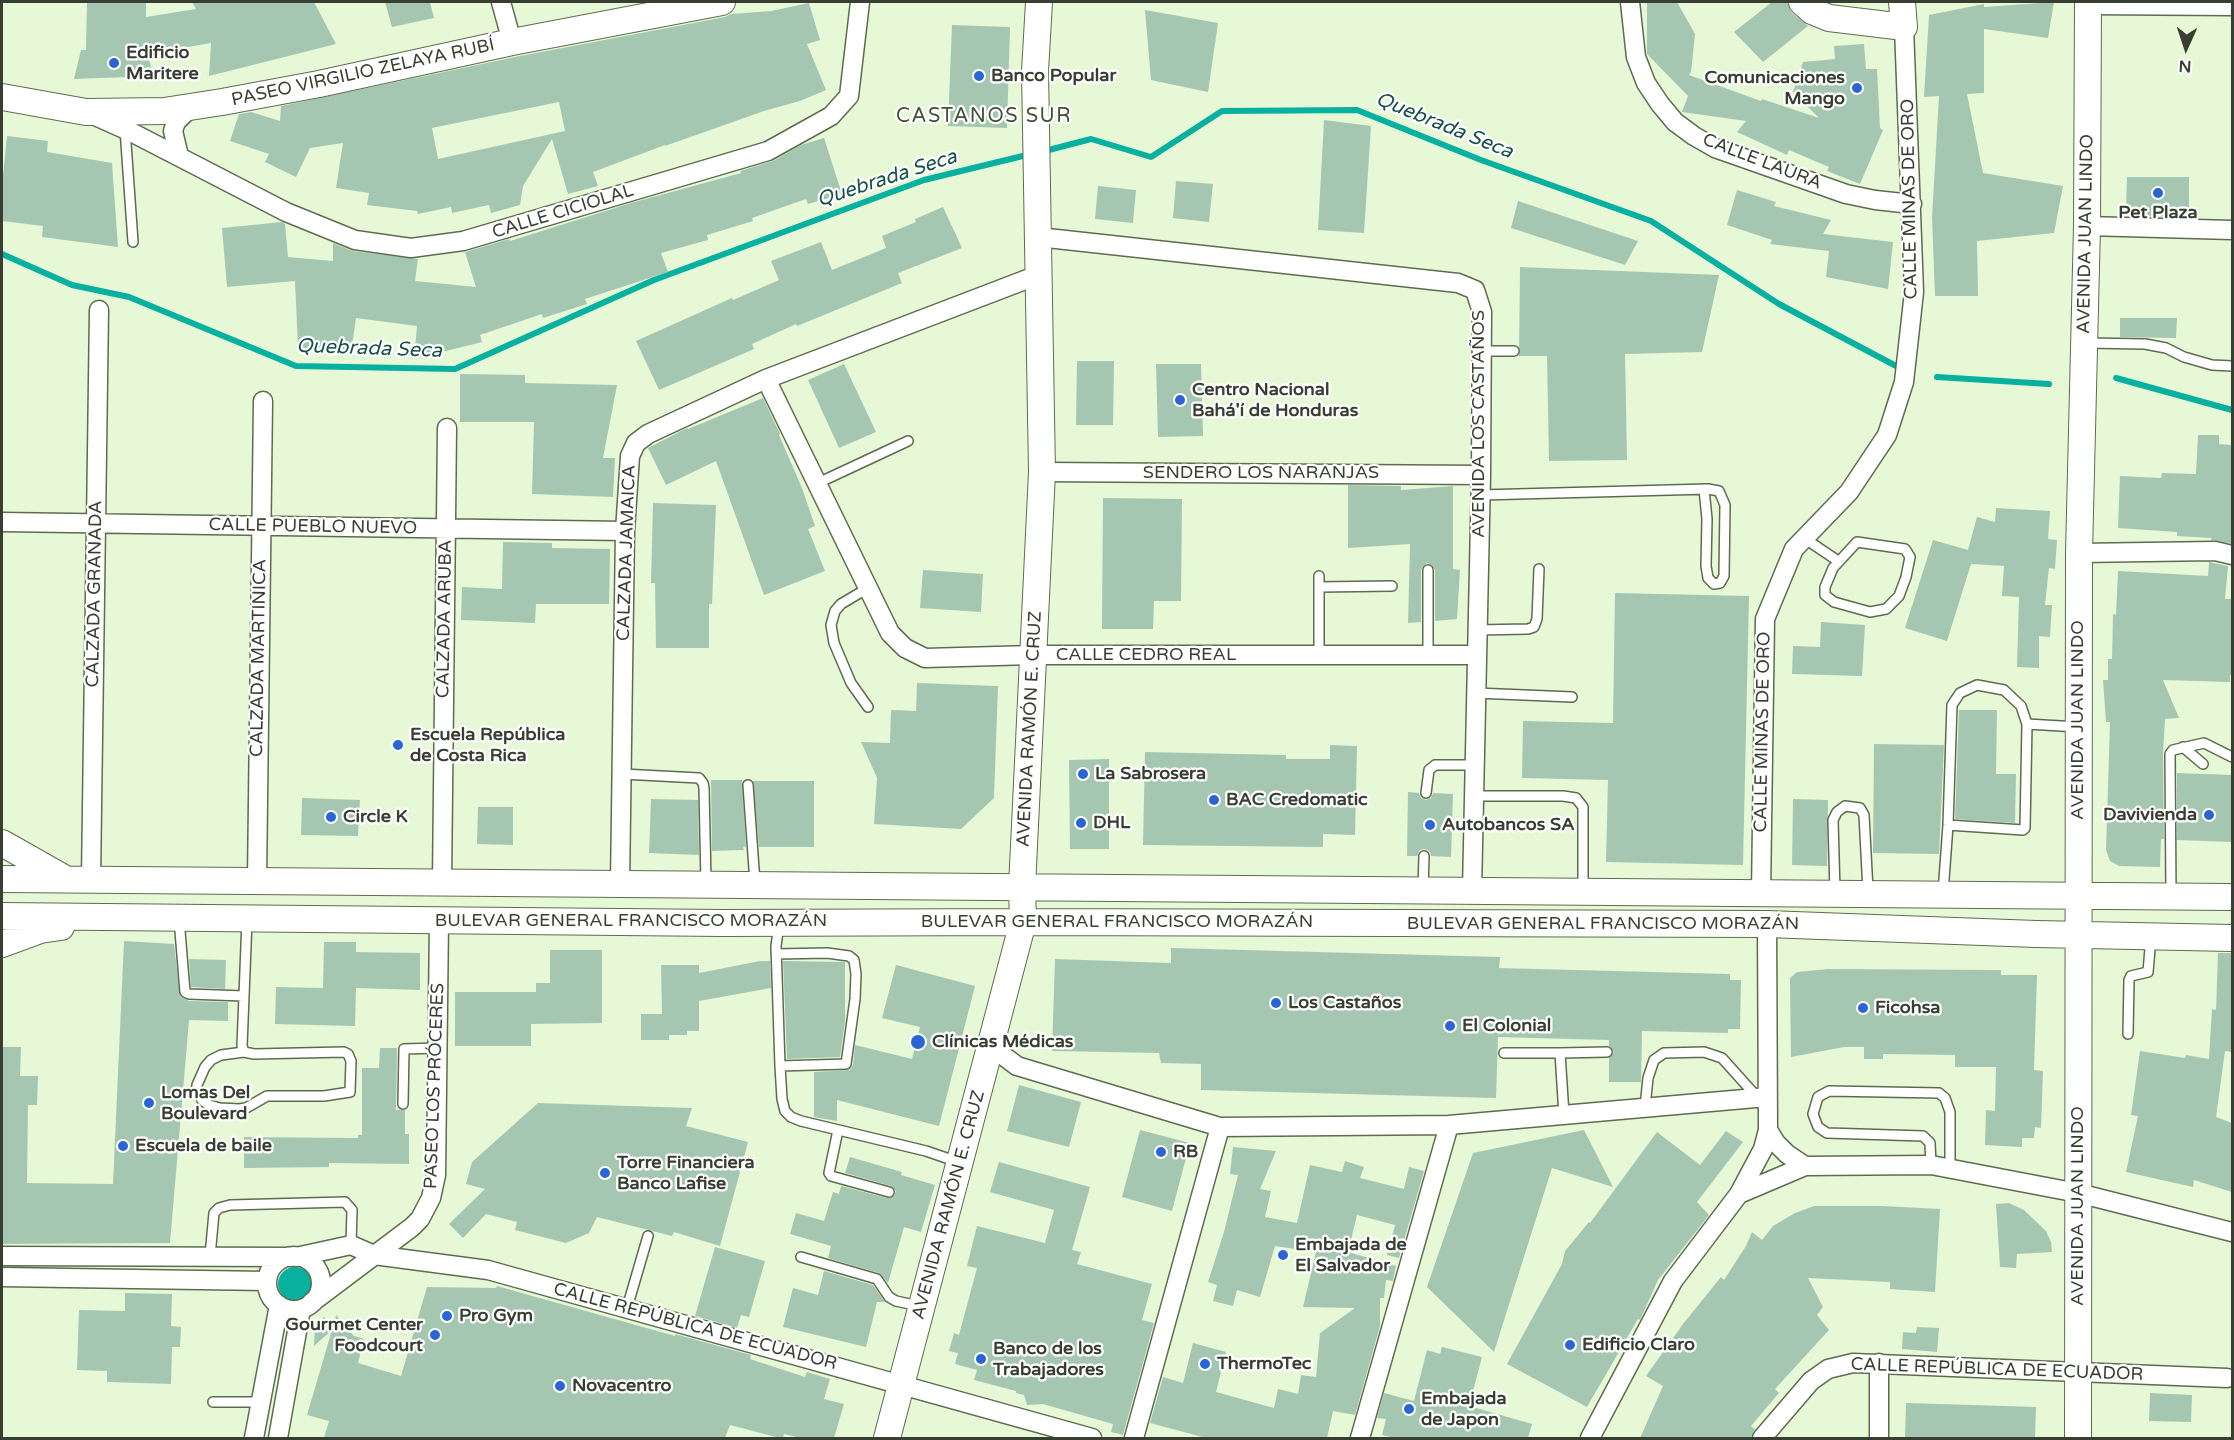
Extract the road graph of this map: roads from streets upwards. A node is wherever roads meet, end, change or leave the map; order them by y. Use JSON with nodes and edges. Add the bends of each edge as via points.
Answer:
{"nodes":[{"id":1,"x":501,"y":2,"type":"edge"},
{"id":2,"x":722,"y":2,"type":"edge"},
{"id":3,"x":860,"y":2,"type":"edge"},
{"id":4,"x":1039,"y":2,"type":"edge"},
{"id":5,"x":1629,"y":2,"type":"edge"},
{"id":6,"x":1802,"y":2,"type":"edge"},
{"id":7,"x":1902,"y":2,"type":"edge"},
{"id":8,"x":2088,"y":3,"type":"edge"},
{"id":9,"x":2232,"y":6,"type":"edge"},
{"id":10,"x":1904,"y":27,"type":"junction"},
{"id":11,"x":512,"y":42,"type":"junction"},
{"id":12,"x":2,"y":98,"type":"edge"},
{"id":13,"x":190,"y":107,"type":"junction"},
{"id":14,"x":86,"y":112,"type":"junction"},
{"id":15,"x":179,"y":156,"type":"junction"},
{"id":16,"x":1912,"y":204,"type":"junction"},
{"id":17,"x":2087,"y":226,"type":"junction"},
{"id":18,"x":2232,"y":230,"type":"edge"},
{"id":19,"x":1038,"y":237,"type":"junction"},
{"id":20,"x":1038,"y":275,"type":"junction"},
{"id":21,"x":99,"y":310,"type":"dead end"},
{"id":22,"x":766,"y":379,"type":"junction"},
{"id":23,"x":262,"y":400,"type":"dead end"},
{"id":24,"x":447,"y":428,"type":"dead end"},
{"id":25,"x":1042,"y":472,"type":"junction"},
{"id":26,"x":1481,"y":475,"type":"junction"},
{"id":27,"x":2,"y":522,"type":"edge"},
{"id":28,"x":96,"y":524,"type":"junction"},
{"id":29,"x":261,"y":526,"type":"junction"},
{"id":30,"x":446,"y":530,"type":"junction"},
{"id":31,"x":625,"y":531,"type":"junction"},
{"id":32,"x":2079,"y":553,"type":"junction"},
{"id":33,"x":2232,"y":555,"type":"edge"},
{"id":34,"x":1477,"y":654,"type":"junction"},
{"id":35,"x":1033,"y":655,"type":"junction"},
{"id":36,"x":2,"y":843,"type":"edge"},
{"id":37,"x":2078,"y":848,"type":"junction"},
{"id":38,"x":65,"y":878,"type":"junction"},
{"id":39,"x":2,"y":879,"type":"edge"},
{"id":40,"x":92,"y":879,"type":"junction"},
{"id":41,"x":256,"y":880,"type":"junction"},
{"id":42,"x":442,"y":882,"type":"junction"},
{"id":43,"x":620,"y":884,"type":"junction"},
{"id":44,"x":1022,"y":887,"type":"junction"},
{"id":45,"x":1472,"y":891,"type":"junction"},
{"id":46,"x":1761,"y":893,"type":"junction"},
{"id":47,"x":2036,"y":896,"type":"junction"},
{"id":48,"x":2077,"y":896,"type":"junction"},
{"id":49,"x":2126,"y":897,"type":"junction"},
{"id":50,"x":2232,"y":897,"type":"edge"},
{"id":51,"x":2,"y":916,"type":"edge"},
{"id":52,"x":144,"y":916,"type":"junction"},
{"id":53,"x":439,"y":920,"type":"junction"},
{"id":54,"x":1023,"y":922,"type":"junction"},
{"id":55,"x":1767,"y":924,"type":"junction"},
{"id":56,"x":40,"y":930,"type":"junction"},
{"id":57,"x":2036,"y":934,"type":"junction"},
{"id":58,"x":2077,"y":934,"type":"junction"},
{"id":59,"x":2232,"y":938,"type":"edge"},
{"id":60,"x":2,"y":944,"type":"edge"},
{"id":61,"x":2,"y":957,"type":"edge"},
{"id":62,"x":2078,"y":969,"type":"junction"},
{"id":63,"x":994,"y":1034,"type":"junction"},
{"id":64,"x":1762,"y":1097,"type":"junction"},
{"id":65,"x":1449,"y":1125,"type":"junction"},
{"id":66,"x":1220,"y":1128,"type":"junction"},
{"id":67,"x":1768,"y":1130,"type":"junction"},
{"id":68,"x":1805,"y":1166,"type":"junction"},
{"id":69,"x":2078,"y":1193,"type":"junction"},
{"id":70,"x":1739,"y":1194,"type":"junction"},
{"id":71,"x":2232,"y":1232,"type":"edge"},
{"id":72,"x":374,"y":1255,"type":"junction"},
{"id":73,"x":2,"y":1256,"type":"edge"},
{"id":74,"x":294,"y":1257,"type":"junction"},
{"id":75,"x":2,"y":1277,"type":"edge"},
{"id":76,"x":267,"y":1281,"type":"junction"},
{"id":77,"x":279,"y":1305,"type":"junction"},
{"id":78,"x":306,"y":1306,"type":"junction"},
{"id":79,"x":1879,"y":1363,"type":"junction"},
{"id":80,"x":2079,"y":1372,"type":"junction"},
{"id":81,"x":2227,"y":1378,"type":"dead end"},
{"id":82,"x":902,"y":1384,"type":"junction"},
{"id":83,"x":254,"y":1438,"type":"edge"},
{"id":84,"x":278,"y":1438,"type":"edge"},
{"id":85,"x":887,"y":1438,"type":"edge"},
{"id":86,"x":1092,"y":1438,"type":"edge"},
{"id":87,"x":1134,"y":1438,"type":"edge"},
{"id":88,"x":1360,"y":1438,"type":"edge"},
{"id":89,"x":1590,"y":1438,"type":"edge"},
{"id":90,"x":1762,"y":1438,"type":"edge"},
{"id":91,"x":1879,"y":1438,"type":"edge"},
{"id":92,"x":2078,"y":1438,"type":"edge"}],
"edges":[{"from":1,"to":11,"type":"street"},
{"from":2,"to":11,"type":"main road","name":"PASEO VIRGILIO ZELAYA RUBÍ"},
{"from":3,"to":15,"type":"street","name":"CALLE CICIOLAL","via":[[849,96],[831,116],[768,151],[463,241],[411,248],[355,240],[286,212]]},
{"from":4,"to":19,"type":"main road","name":"AVENIDA RAMÓN E. CRUZ","via":[[1035,71]]},
{"from":5,"to":16,"type":"street","name":"CALLE LAURA","via":[[1636,57],[1646,83],[1675,122],[1694,136],[1715,148],[1846,194]]},
{"from":6,"to":10,"type":"main road","via":[[1828,18]]},
{"from":7,"to":10,"type":"main road","name":"CALLE MINAS DE ORO"},
{"from":8,"to":9,"type":"street"},
{"from":8,"to":17,"type":"main road","name":"AVENIDA JUAN LINDO"},
{"from":10,"to":16,"type":"street","name":"CALLE MINAS DE ORO"},
{"from":11,"to":13,"type":"main road","name":"PASEO VIRGILIO ZELAYA RUBÍ"},
{"from":12,"to":14,"type":"main road","name":"PASEO VIRGILIO ZELAYA RUBÍ"},
{"from":13,"to":14,"type":"main road","name":"PASEO VIRGILIO ZELAYA RUBÍ"},
{"from":13,"to":15,"type":"street","via":[[173,131]]},
{"from":14,"to":15,"type":"street","name":"CALLE CICIOLAL"},
{"from":16,"to":46,"type":"street","name":"CALLE MINAS DE ORO","via":[[1914,292],[1904,382],[1887,435],[1849,492],[1794,549],[1765,619]]},
{"from":17,"to":18,"type":"street"},
{"from":17,"to":32,"type":"main road","name":"AVENIDA JUAN LINDO"},
{"from":19,"to":20,"type":"main road","name":"AVENIDA RAMÓN E. CRUZ"},
{"from":19,"to":26,"type":"street","name":"AVENIDA LOS CASTAÑOS","via":[[1458,283],[1475,290],[1482,312]]},
{"from":20,"to":22,"type":"street","name":"CALZADA JAMAICA"},
{"from":20,"to":25,"type":"main road","name":"AVENIDA RAMÓN E. CRUZ"},
{"from":21,"to":28,"type":"street","name":"CALZADA GRANADA"},
{"from":22,"to":31,"type":"street","name":"CALZADA JAMAICA","via":[[636,443],[630,456]]},
{"from":22,"to":35,"type":"street","name":"CALLE CEDRO REAL","via":[[890,633],[905,648],[925,658]]},
{"from":23,"to":29,"type":"street","name":"CALZADA MARTINICA"},
{"from":24,"to":30,"type":"street","name":"CALZADA ARUBA"},
{"from":25,"to":26,"type":"street","name":"SENDERO LOS NARANJAS"},
{"from":25,"to":35,"type":"main road","name":"AVENIDA RAMÓN E. CRUZ"},
{"from":26,"to":34,"type":"street","name":"AVENIDA LOS CASTAÑOS"},
{"from":27,"to":28,"type":"street","name":"CALLE PUEBLO NUEVO"},
{"from":28,"to":29,"type":"street","name":"CALLE PUEBLO NUEVO"},
{"from":28,"to":40,"type":"street","name":"CALZADA GRANADA"},
{"from":29,"to":30,"type":"street","name":"CALLE PUEBLO NUEVO"},
{"from":29,"to":41,"type":"street","name":"CALZADA MARTINICA"},
{"from":30,"to":31,"type":"street","name":"CALLE PUEBLO NUEVO"},
{"from":30,"to":42,"type":"street","name":"CALZADA ARUBA"},
{"from":31,"to":43,"type":"street","name":"CALZADA JAMAICA"},
{"from":32,"to":33,"type":"street","via":[[2215,551]]},
{"from":32,"to":37,"type":"main road","name":"AVENIDA JUAN LINDO"},
{"from":34,"to":35,"type":"street","name":"CALLE CEDRO REAL"},
{"from":34,"to":45,"type":"street","name":"AVENIDA LOS CASTAÑOS"},
{"from":35,"to":44,"type":"main road","name":"AVENIDA RAMÓN E. CRUZ"},
{"from":36,"to":38,"type":"main road"},
{"from":37,"to":47,"type":"main road","via":[[2071,869],[2056,887]]},
{"from":37,"to":48,"type":"main road","name":"AVENIDA JUAN LINDO"},
{"from":37,"to":49,"type":"main road","via":[[2087,869],[2102,886]]},
{"from":38,"to":39,"type":"main road","name":"BULEVAR GENERAL FRANCISCO MORAZÁN"},
{"from":38,"to":40,"type":"main road","name":"BULEVAR GENERAL FRANCISCO MORAZÁN"},
{"from":40,"to":41,"type":"main road","name":"BULEVAR GENERAL FRANCISCO MORAZÁN"},
{"from":41,"to":42,"type":"main road","name":"BULEVAR GENERAL FRANCISCO MORAZÁN"},
{"from":42,"to":43,"type":"main road","name":"BULEVAR GENERAL FRANCISCO MORAZÁN"},
{"from":43,"to":44,"type":"main road","name":"BULEVAR GENERAL FRANCISCO MORAZÁN"},
{"from":44,"to":45,"type":"main road","name":"BULEVAR GENERAL FRANCISCO MORAZÁN"},
{"from":44,"to":54,"type":"main road","name":"AVENIDA RAMÓN E. CRUZ"},
{"from":45,"to":46,"type":"main road","name":"BULEVAR GENERAL FRANCISCO MORAZÁN"},
{"from":46,"to":47,"type":"main road","name":"BULEVAR GENERAL FRANCISCO MORAZÁN"},
{"from":47,"to":48,"type":"main road","name":"BULEVAR GENERAL FRANCISCO MORAZÁN"},
{"from":48,"to":49,"type":"main road","name":"BULEVAR GENERAL FRANCISCO MORAZÁN"},
{"from":48,"to":58,"type":"main road","name":"AVENIDA JUAN LINDO"},
{"from":49,"to":50,"type":"main road","name":"BULEVAR GENERAL FRANCISCO MORAZÁN"},
{"from":51,"to":52,"type":"main road","name":"BULEVAR GENERAL FRANCISCO MORAZÁN"},
{"from":52,"to":53,"type":"main road","name":"BULEVAR GENERAL FRANCISCO MORAZÁN"},
{"from":52,"to":56,"type":"main road"},
{"from":53,"to":54,"type":"main road","name":"BULEVAR GENERAL FRANCISCO MORAZÁN"},
{"from":53,"to":72,"type":"street","name":"PASEO LOS PRÓCERES","via":[[436,1175],[431,1198],[420,1219]]},
{"from":54,"to":55,"type":"main road","name":"BULEVAR GENERAL FRANCISCO MORAZÁN"},
{"from":54,"to":63,"type":"main road","name":"AVENIDA RAMÓN E. CRUZ"},
{"from":55,"to":57,"type":"main road","name":"BULEVAR GENERAL FRANCISCO MORAZÁN"},
{"from":55,"to":64,"type":"street"},
{"from":56,"to":60,"type":"main road"},
{"from":56,"to":61,"type":"main road"},
{"from":57,"to":58,"type":"main road","name":"BULEVAR GENERAL FRANCISCO MORAZÁN"},
{"from":57,"to":62,"type":"main road","via":[[2057,942],[2072,955]]},
{"from":58,"to":59,"type":"main road","name":"BULEVAR GENERAL FRANCISCO MORAZÁN"},
{"from":58,"to":62,"type":"main road","name":"AVENIDA JUAN LINDO"},
{"from":62,"to":69,"type":"main road","name":"AVENIDA JUAN LINDO"},
{"from":63,"to":66,"type":"street","via":[[1001,1054],[1017,1066]]},
{"from":63,"to":82,"type":"main road","name":"AVENIDA RAMÓN E. CRUZ"},
{"from":64,"to":65,"type":"street"},
{"from":64,"to":67,"type":"street"},
{"from":65,"to":66,"type":"street"},
{"from":65,"to":88,"type":"street"},
{"from":66,"to":87,"type":"street"},
{"from":67,"to":68,"type":"street","via":[[1782,1149]]},
{"from":67,"to":70,"type":"street","via":[[1763,1149]]},
{"from":68,"to":69,"type":"street","via":[[1931,1165]]},
{"from":68,"to":70,"type":"street"},
{"from":69,"to":71,"type":"street"},
{"from":69,"to":80,"type":"main road","name":"AVENIDA JUAN LINDO"},
{"from":70,"to":89,"type":"street","via":[[1672,1281]]},
{"from":72,"to":74,"type":"street","name":"CALLE REPÚBLICA DE ECUADOR","via":[[351,1245]]},
{"from":72,"to":78,"type":"street","name":"PASEO LOS PRÓCERES"},
{"from":72,"to":82,"type":"street","name":"CALLE REPÚBLICA DE ECUADOR","via":[[488,1270]]},
{"from":73,"to":74,"type":"street"},
{"from":74,"to":76,"type":"street","via":[[277,1262]]},
{"from":74,"to":78,"type":"street","via":[[312,1264],[320,1279],[317,1296]]},
{"from":75,"to":76,"type":"street"},
{"from":76,"to":77,"type":"street","via":[[270,1295]]},
{"from":77,"to":78,"type":"street","via":[[286,1309]]},
{"from":77,"to":83,"type":"street"},
{"from":78,"to":84,"type":"street"},
{"from":79,"to":80,"type":"street","name":"CALLE REPÚBLICA DE ECUADOR"},
{"from":79,"to":90,"type":"street","name":"CALLE REPÚBLICA DE ECUADOR","via":[[1853,1363],[1828,1369],[1811,1381]]},
{"from":79,"to":91,"type":"street"},
{"from":80,"to":81,"type":"street","name":"CALLE REPÚBLICA DE ECUADOR"},
{"from":80,"to":92,"type":"main road","name":"AVENIDA JUAN LINDO"},
{"from":82,"to":85,"type":"main road","name":"AVENIDA RAMÓN E. CRUZ"},
{"from":82,"to":86,"type":"street","name":"CALLE REPÚBLICA DE ECUADOR"}]}
